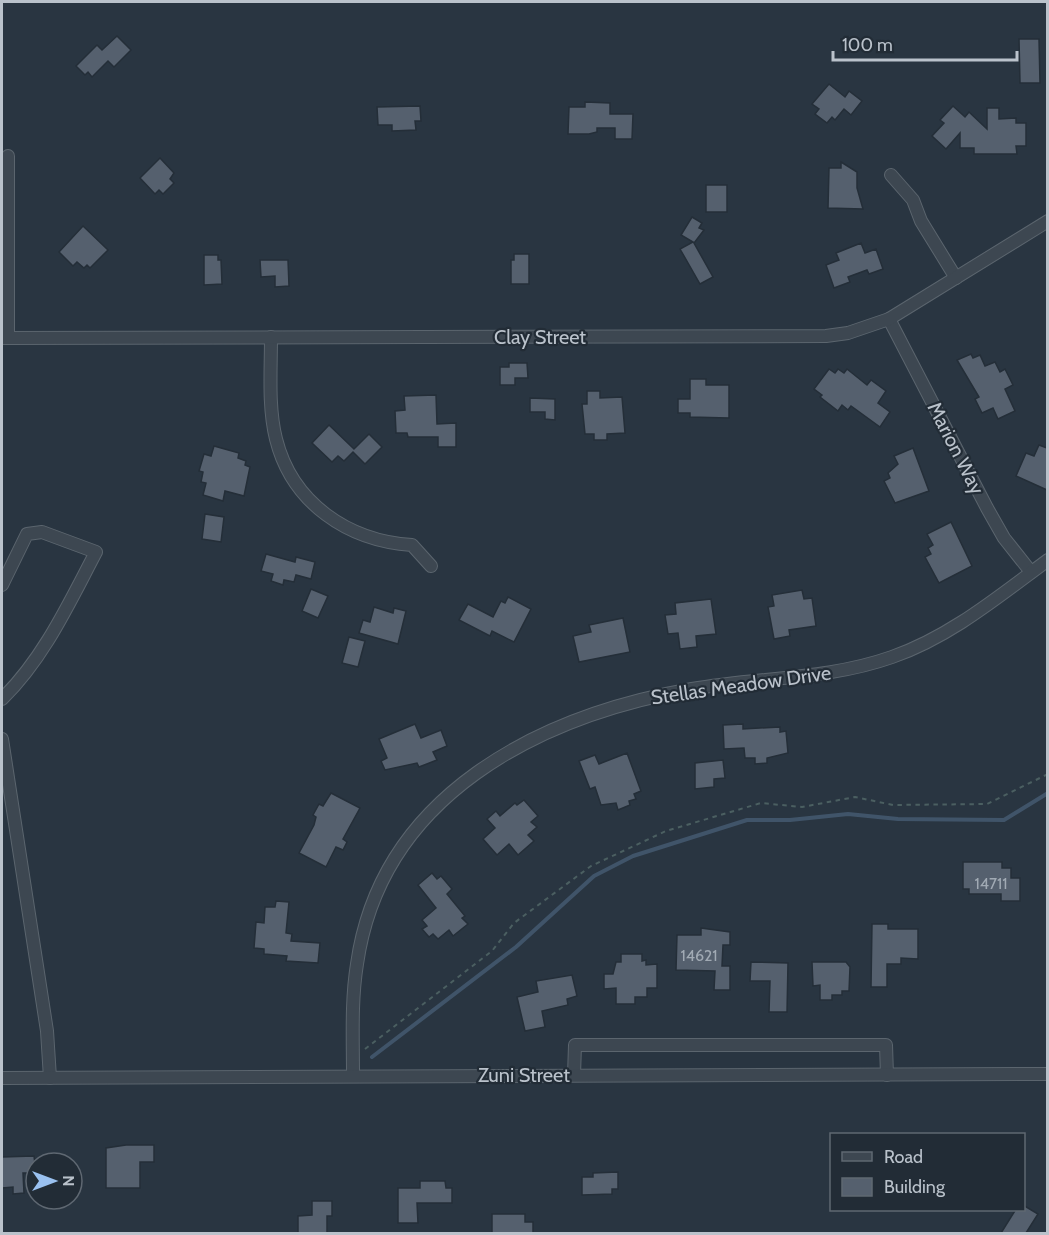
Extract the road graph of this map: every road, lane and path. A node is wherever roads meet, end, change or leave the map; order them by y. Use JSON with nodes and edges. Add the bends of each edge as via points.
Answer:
{"nodes":[{"id":1,"x":8,"y":156,"type":"dead end"},
{"id":2,"x":891,"y":175,"type":"dead end"},
{"id":3,"x":1047,"y":221,"type":"edge"},
{"id":4,"x":956,"y":278,"type":"junction"},
{"id":5,"x":889,"y":319,"type":"junction"},
{"id":6,"x":271,"y":337,"type":"junction"},
{"id":7,"x":5,"y":338,"type":"edge"},
{"id":8,"x":1047,"y":560,"type":"edge"},
{"id":9,"x":431,"y":566,"type":"dead end"},
{"id":10,"x":1031,"y":572,"type":"junction"},
{"id":11,"x":2,"y":585,"type":"edge"},
{"id":12,"x":2,"y":699,"type":"edge"},
{"id":13,"x":2,"y":739,"type":"edge"},
{"id":14,"x":1047,"y":774,"type":"edge"},
{"id":15,"x":353,"y":1050,"type":"junction"},
{"id":16,"x":1047,"y":1074,"type":"edge"},
{"id":17,"x":574,"y":1075,"type":"junction"},
{"id":18,"x":887,"y":1075,"type":"junction"},
{"id":19,"x":353,"y":1076,"type":"junction"},
{"id":20,"x":2,"y":1078,"type":"edge"},
{"id":21,"x":50,"y":1078,"type":"junction"}],
"edges":[{"from":1,"to":7,"type":"street"},
{"from":2,"to":4,"type":"street","via":[[913,200],[921,221]]},
{"from":3,"to":4,"type":"street","name":"Clay Street"},
{"from":4,"to":5,"type":"street","name":"Clay Street"},
{"from":5,"to":6,"type":"street","name":"Clay Street","via":[[826,336]]},
{"from":5,"to":10,"type":"street","name":"Marion Way","via":[[987,508]]},
{"from":6,"to":7,"type":"street","name":"Clay Street"},
{"from":6,"to":9,"type":"street","via":[[273,422],[281,455],[297,485],[332,520],[370,539],[412,545]]},
{"from":8,"to":10,"type":"street","name":"Stellas Meadow Drive"},
{"from":10,"to":15,"type":"street","name":"Stellas Meadow Drive","via":[[941,635],[894,657],[801,678],[694,689],[628,703],[553,730],[498,758],[466,780],[407,838],[378,892],[357,963]]},
{"from":11,"to":12,"type":"street","via":[[27,534],[42,531],[96,552],[55,630]]},
{"from":13,"to":21,"type":"street","via":[[47,1031]]},
{"from":14,"to":15,"type":"path","via":[[987,804],[894,806],[855,797],[802,807],[761,803],[666,831],[591,866],[514,923],[492,951],[456,979],[365,1049]]},
{"from":15,"to":19,"type":"street","name":"Stellas Meadow Drive"},
{"from":16,"to":18,"type":"street","name":"Zuni Street"},
{"from":17,"to":18,"type":"street","name":"Zuni Street"},
{"from":17,"to":18,"type":"street","via":[[575,1045],[886,1045]]},
{"from":17,"to":19,"type":"street","name":"Zuni Street"},
{"from":19,"to":21,"type":"street","name":"Zuni Street"},
{"from":20,"to":21,"type":"street","name":"Zuni Street"}]}
